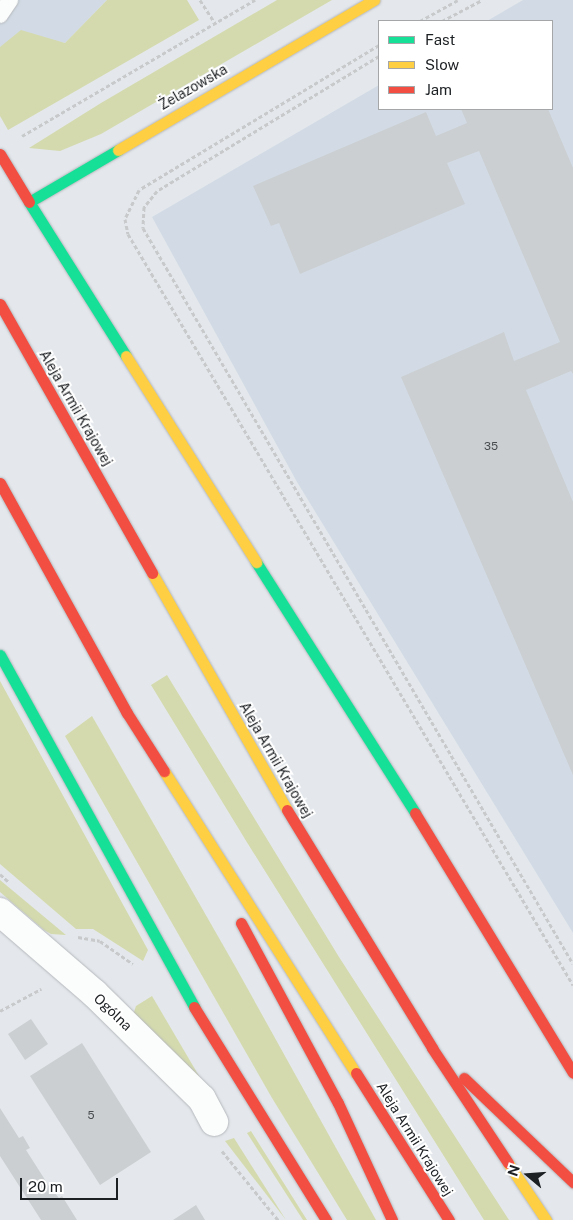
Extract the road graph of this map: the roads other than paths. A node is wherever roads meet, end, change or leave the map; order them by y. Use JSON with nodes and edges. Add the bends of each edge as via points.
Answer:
{"nodes":[{"id":1,"x":10,"y":0,"type":"edge"},
{"id":2,"x":374,"y":0,"type":"edge"},
{"id":3,"x":0,"y":15,"type":"edge"},
{"id":4,"x":0,"y":154,"type":"edge"},
{"id":5,"x":29,"y":202,"type":"junction"},
{"id":6,"x":0,"y":304,"type":"edge"},
{"id":7,"x":0,"y":483,"type":"edge"},
{"id":8,"x":0,"y":654,"type":"edge"},
{"id":9,"x":127,"y":713,"type":"junction"},
{"id":10,"x":211,"y":869,"type":"dead end"},
{"id":11,"x":0,"y":912,"type":"edge"},
{"id":12,"x":235,"y":913,"type":"dead end"},
{"id":13,"x":432,"y":1048,"type":"junction"},
{"id":14,"x":573,"y":1073,"type":"edge"},
{"id":15,"x":214,"y":1122,"type":"dead end"},
{"id":16,"x":573,"y":1182,"type":"edge"},
{"id":17,"x":326,"y":1220,"type":"edge"},
{"id":18,"x":392,"y":1220,"type":"edge"},
{"id":19,"x":449,"y":1220,"type":"edge"},
{"id":20,"x":546,"y":1220,"type":"edge"}],
"edges":[{"from":1,"to":3,"type":"lane"},
{"from":2,"to":5,"type":"main road","name":"Żelazowska"},
{"from":4,"to":5,"type":"main road"},
{"from":5,"to":14,"type":"main road","via":[[477,911]]},
{"from":6,"to":13,"type":"main road","name":"Aleja Armii Krajowej","via":[[294,822]]},
{"from":7,"to":9,"type":"main road","name":"Aleja Armii Krajowej"},
{"from":8,"to":17,"type":"main road","via":[[188,997]]},
{"from":9,"to":10,"type":"main road"},
{"from":9,"to":19,"type":"main road","name":"Aleja Armii Krajowej"},
{"from":11,"to":15,"type":"street","name":"Ogólna","via":[[128,1026],[202,1099]]},
{"from":12,"to":18,"type":"main road","via":[[338,1103]]},
{"from":13,"to":16,"type":"main road"},
{"from":13,"to":20,"type":"main road","name":"Aleja Armii Krajowej"}]}
